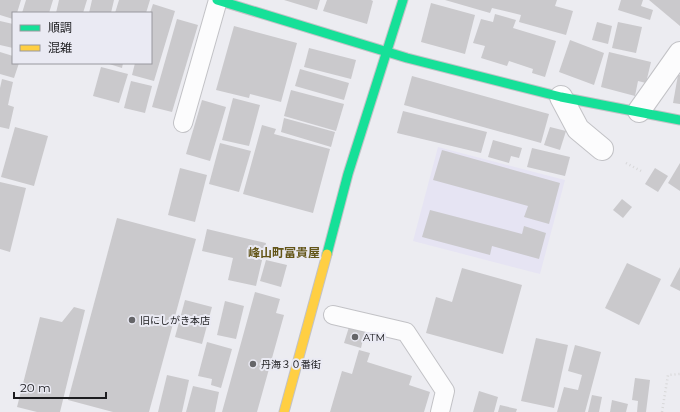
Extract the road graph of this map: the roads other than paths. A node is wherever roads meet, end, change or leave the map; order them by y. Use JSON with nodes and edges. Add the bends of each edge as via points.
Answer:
{"nodes":[{"id":1,"x":217,"y":0,"type":"edge"},
{"id":2,"x":403,"y":0,"type":"edge"},
{"id":3,"x":387,"y":53,"type":"junction"},
{"id":4,"x":680,"y":53,"type":"edge"},
{"id":5,"x":561,"y":97,"type":"junction"},
{"id":6,"x":639,"y":111,"type":"junction"},
{"id":7,"x":680,"y":120,"type":"edge"},
{"id":8,"x":183,"y":123,"type":"dead end"},
{"id":9,"x":602,"y":149,"type":"dead end"},
{"id":10,"x":333,"y":315,"type":"dead end"},
{"id":11,"x":284,"y":412,"type":"edge"},
{"id":12,"x":440,"y":412,"type":"edge"}],
"edges":[{"from":1,"to":3,"type":"street"},
{"from":1,"to":8,"type":"lane"},
{"from":2,"to":3,"type":"street"},
{"from":3,"to":5,"type":"street"},
{"from":3,"to":11,"type":"street","via":[[348,174]]},
{"from":4,"to":6,"type":"street"},
{"from":5,"to":6,"type":"street"},
{"from":5,"to":9,"type":"street","via":[[578,129]]},
{"from":6,"to":7,"type":"street"},
{"from":10,"to":12,"type":"lane","via":[[406,332],[445,391]]}]}
